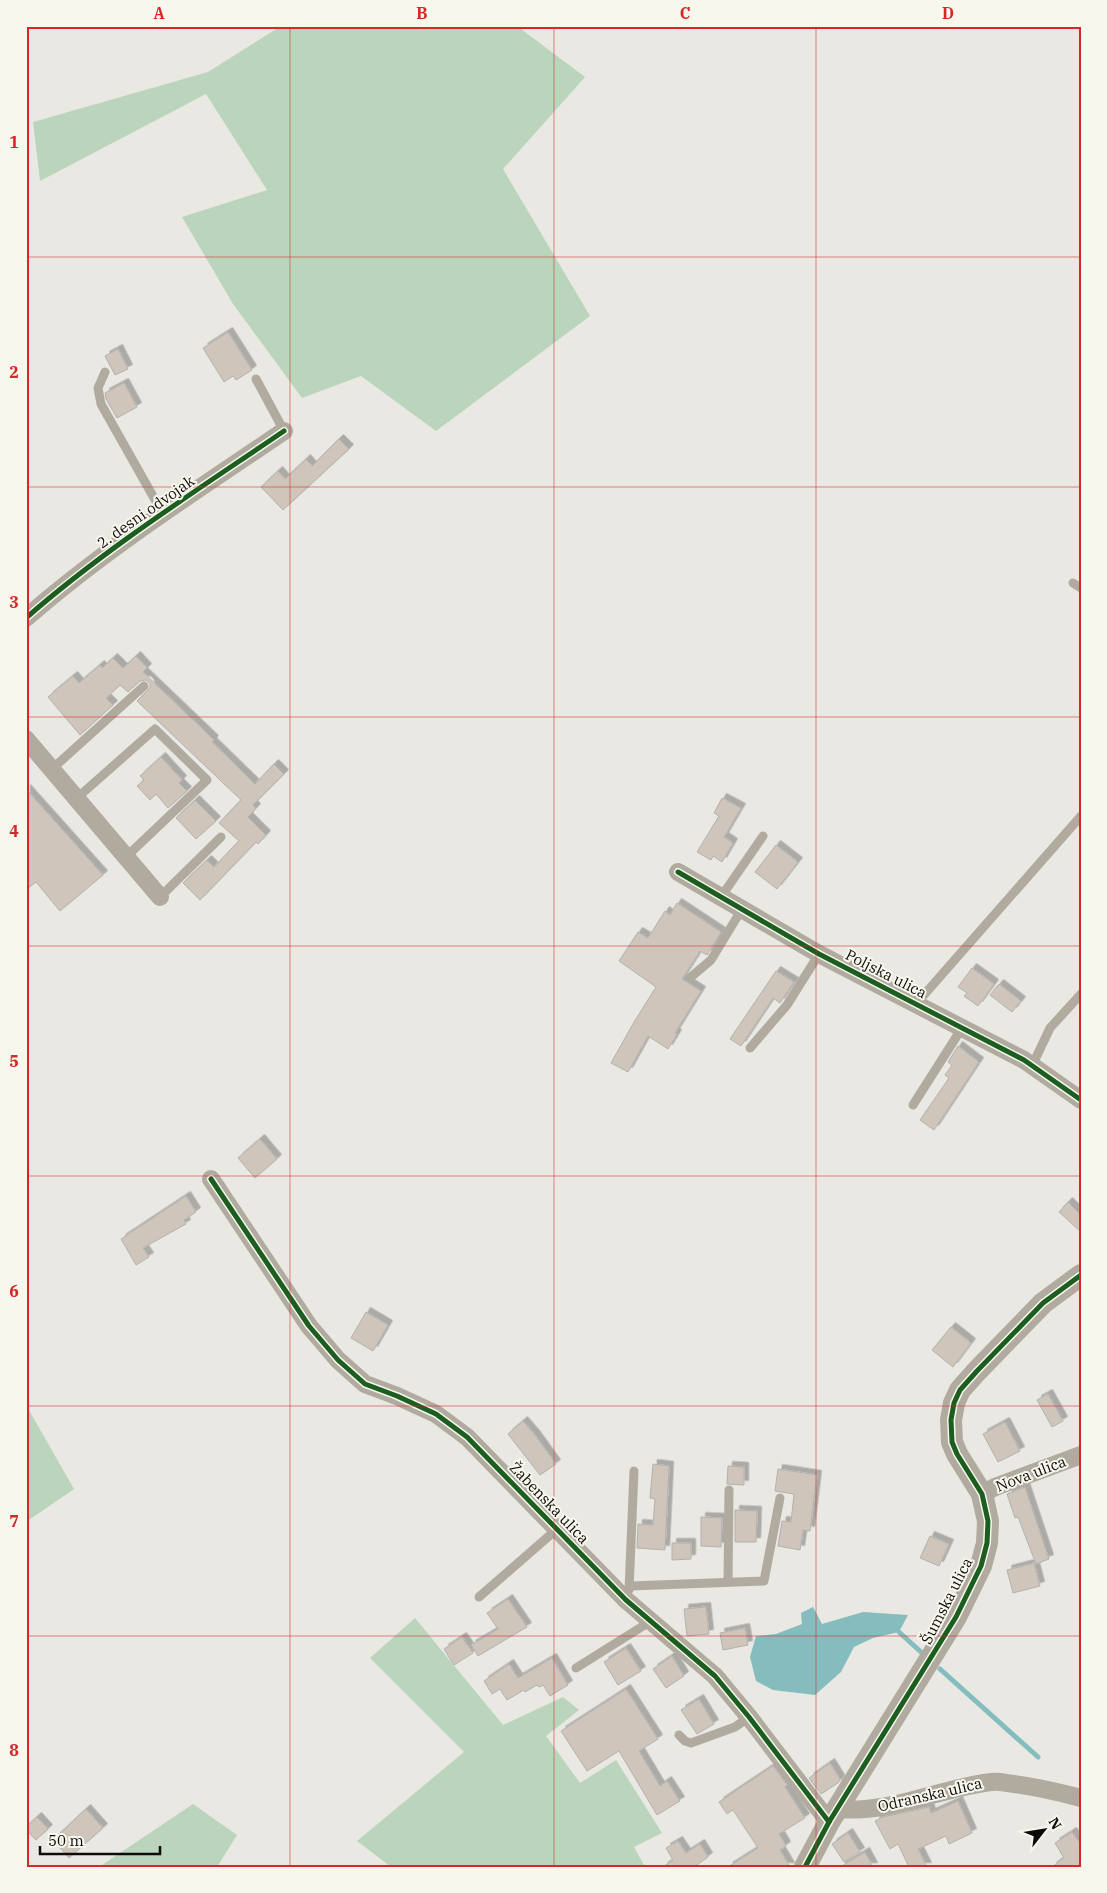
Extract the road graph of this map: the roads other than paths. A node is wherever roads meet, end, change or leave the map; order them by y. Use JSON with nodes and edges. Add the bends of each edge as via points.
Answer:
{"nodes":[{"id":1,"x":105,"y":372,"type":"dead end"},
{"id":2,"x":256,"y":379,"type":"dead end"},
{"id":3,"x":284,"y":431,"type":"joint"},
{"id":4,"x":163,"y":514,"type":"junction"},
{"id":5,"x":26,"y":618,"type":"edge"},
{"id":6,"x":144,"y":686,"type":"dead end"},
{"id":7,"x":26,"y":739,"type":"edge"},
{"id":8,"x":52,"y":769,"type":"junction"},
{"id":9,"x":77,"y":798,"type":"junction"},
{"id":10,"x":1081,"y":816,"type":"edge"},
{"id":11,"x":763,"y":836,"type":"dead end"},
{"id":12,"x":221,"y":837,"type":"dead end"},
{"id":13,"x":126,"y":857,"type":"junction"},
{"id":14,"x":678,"y":872,"type":"dead end"},
{"id":15,"x":160,"y":897,"type":"joint"},
{"id":16,"x":721,"y":897,"type":"junction"},
{"id":17,"x":742,"y":909,"type":"junction"},
{"id":18,"x":819,"y":954,"type":"junction"},
{"id":19,"x":691,"y":977,"type":"dead end"},
{"id":20,"x":1081,"y":994,"type":"edge"},
{"id":21,"x":916,"y":1004,"type":"junction"},
{"id":22,"x":962,"y":1028,"type":"junction"},
{"id":23,"x":750,"y":1048,"type":"dead end"},
{"id":24,"x":1032,"y":1066,"type":"junction"},
{"id":25,"x":1081,"y":1100,"type":"edge"},
{"id":26,"x":913,"y":1105,"type":"dead end"},
{"id":27,"x":211,"y":1179,"type":"dead end"},
{"id":28,"x":1081,"y":1275,"type":"edge"},
{"id":29,"x":1081,"y":1455,"type":"edge"},
{"id":30,"x":634,"y":1471,"type":"dead end"},
{"id":31,"x":729,"y":1490,"type":"dead end"},
{"id":32,"x":982,"y":1494,"type":"junction"},
{"id":33,"x":780,"y":1498,"type":"dead end"},
{"id":34,"x":557,"y":1529,"type":"junction"},
{"id":35,"x":728,"y":1582,"type":"junction"},
{"id":36,"x":628,"y":1593,"type":"junction"},
{"id":37,"x":479,"y":1596,"type":"dead end"},
{"id":38,"x":651,"y":1622,"type":"junction"},
{"id":39,"x":576,"y":1668,"type":"dead end"},
{"id":40,"x":749,"y":1717,"type":"junction"},
{"id":41,"x":679,"y":1735,"type":"dead end"},
{"id":42,"x":1081,"y":1798,"type":"edge"},
{"id":43,"x":833,"y":1816,"type":"junction"},
{"id":44,"x":805,"y":1867,"type":"edge"}],
"edges":[{"from":1,"to":4,"type":"lane","via":[[98,388],[101,404]]},
{"from":2,"to":3,"type":"lane"},
{"from":3,"to":4,"type":"street","name":"2. desni odvojak"},
{"from":4,"to":5,"type":"street","name":"2. desni odvojak","via":[[58,590]]},
{"from":6,"to":8,"type":"lane"},
{"from":7,"to":8,"type":"street"},
{"from":8,"to":9,"type":"street"},
{"from":9,"to":13,"type":"street"},
{"from":9,"to":13,"type":"lane","via":[[155,729],[207,780]]},
{"from":10,"to":21,"type":"lane"},
{"from":11,"to":16,"type":"lane"},
{"from":12,"to":15,"type":"lane"},
{"from":13,"to":15,"type":"street"},
{"from":14,"to":16,"type":"street","name":"Poljska ulica"},
{"from":16,"to":17,"type":"street","name":"Poljska ulica"},
{"from":17,"to":18,"type":"street","name":"Poljska ulica"},
{"from":17,"to":19,"type":"lane","via":[[711,960]]},
{"from":18,"to":21,"type":"street","name":"Poljska ulica"},
{"from":18,"to":23,"type":"lane","via":[[787,1005]]},
{"from":20,"to":24,"type":"lane","via":[[1050,1028]]},
{"from":21,"to":22,"type":"street","name":"Poljska ulica"},
{"from":22,"to":24,"type":"street","name":"Poljska ulica"},
{"from":22,"to":26,"type":"lane"},
{"from":24,"to":25,"type":"street","name":"Poljska ulica"},
{"from":27,"to":34,"type":"street","name":"Žabenska ulica","via":[[308,1326],[338,1360],[365,1384],[436,1414],[467,1437]]},
{"from":28,"to":32,"type":"street","name":"Šumska ulica","via":[[1043,1304],[977,1371],[960,1390],[954,1403],[950,1420],[952,1442],[956,1454]]},
{"from":29,"to":32,"type":"street","name":"Nova ulica"},
{"from":30,"to":36,"type":"lane"},
{"from":31,"to":35,"type":"lane"},
{"from":32,"to":43,"type":"street","name":"Šumska ulica","via":[[988,1521],[981,1566],[956,1616]]},
{"from":33,"to":35,"type":"lane","via":[[764,1581]]},
{"from":34,"to":36,"type":"street","name":"Žabenska ulica"},
{"from":34,"to":37,"type":"lane"},
{"from":35,"to":36,"type":"lane"},
{"from":36,"to":38,"type":"street","name":"Žabenska ulica"},
{"from":38,"to":39,"type":"lane"},
{"from":38,"to":40,"type":"street","name":"Žabenska ulica","via":[[714,1676]]},
{"from":40,"to":41,"type":"lane","via":[[735,1727],[691,1743]]},
{"from":40,"to":43,"type":"street","name":"Žabenska ulica"},
{"from":42,"to":43,"type":"street","name":"Odranska ulica","via":[[1045,1788],[993,1781]]},
{"from":43,"to":44,"type":"street"}]}
